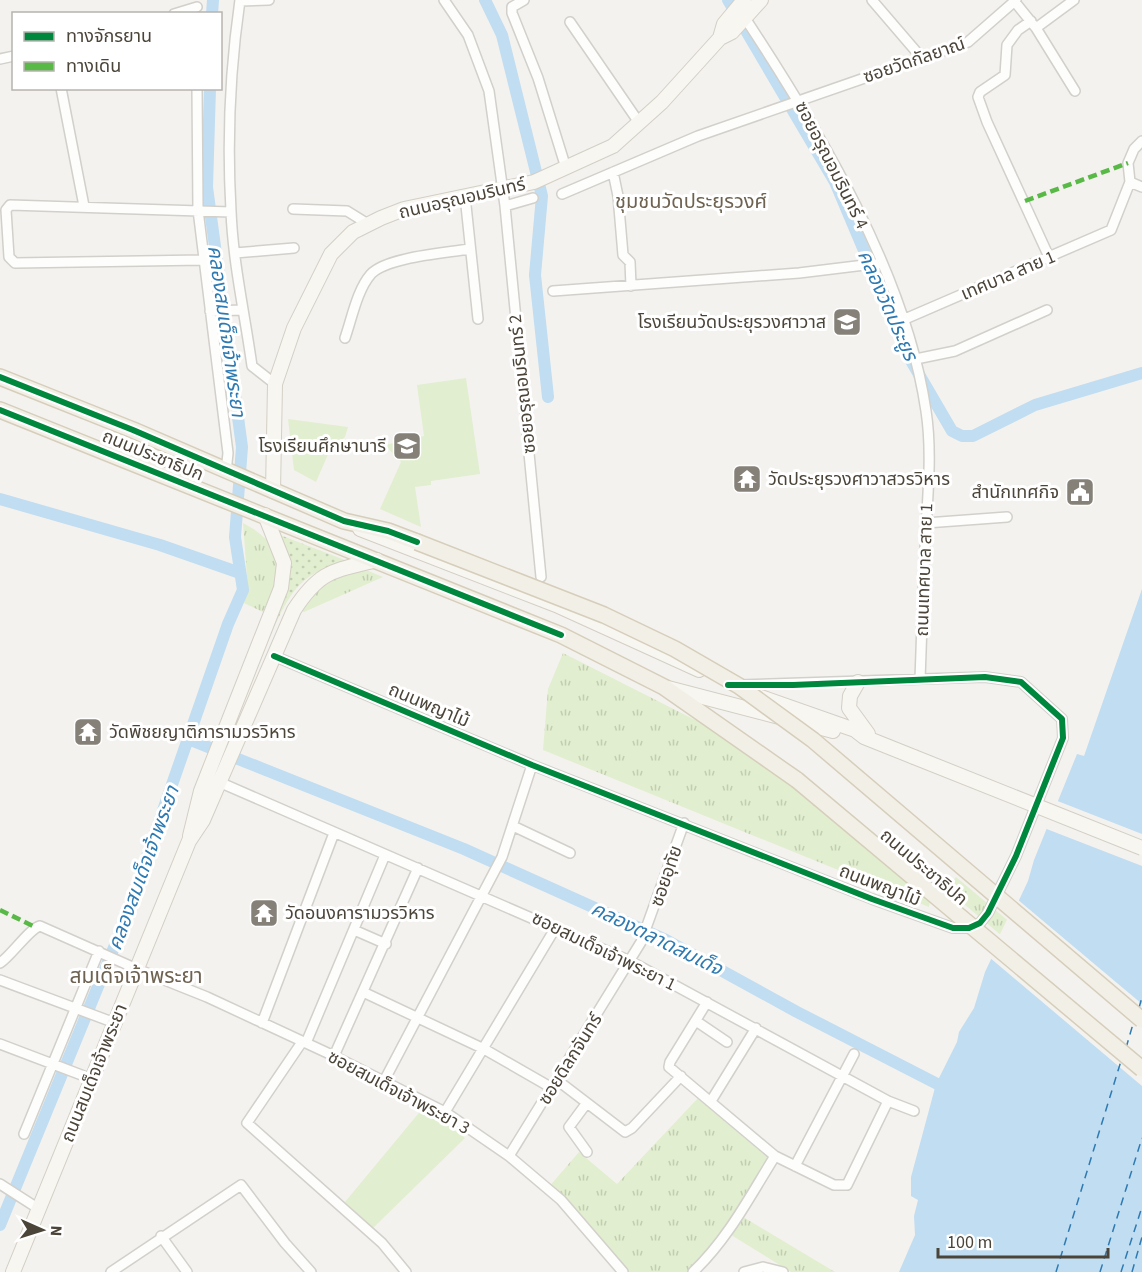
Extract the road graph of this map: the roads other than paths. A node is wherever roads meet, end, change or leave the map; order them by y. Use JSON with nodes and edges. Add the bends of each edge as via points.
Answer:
{"nodes":[{"id":1,"x":240,"y":0,"type":"edge"},
{"id":2,"x":269,"y":0,"type":"edge"},
{"id":3,"x":444,"y":0,"type":"edge"},
{"id":4,"x":524,"y":0,"type":"edge"},
{"id":5,"x":760,"y":0,"type":"edge"},
{"id":6,"x":872,"y":0,"type":"edge"},
{"id":7,"x":1074,"y":0,"type":"edge"},
{"id":8,"x":1016,"y":1,"type":"edge"},
{"id":9,"x":197,"y":7,"type":"edge"},
{"id":10,"x":739,"y":11,"type":"edge"},
{"id":11,"x":181,"y":12,"type":"edge"},
{"id":12,"x":570,"y":22,"type":"dead end"},
{"id":13,"x":1034,"y":24,"type":"junction"},
{"id":14,"x":920,"y":57,"type":"junction"},
{"id":15,"x":61,"y":90,"type":"edge"},
{"id":16,"x":197,"y":90,"type":"edge"},
{"id":17,"x":1075,"y":91,"type":"dead end"},
{"id":18,"x":799,"y":101,"type":"junction"},
{"id":19,"x":640,"y":124,"type":"junction"},
{"id":20,"x":1142,"y":141,"type":"edge"},
{"id":21,"x":566,"y":168,"type":"junction"},
{"id":22,"x":613,"y":172,"type":"junction"},
{"id":23,"x":1130,"y":182,"type":"junction"},
{"id":24,"x":1142,"y":187,"type":"edge"},
{"id":25,"x":502,"y":190,"type":"junction"},
{"id":26,"x":562,"y":194,"type":"dead end"},
{"id":27,"x":465,"y":196,"type":"junction"},
{"id":28,"x":533,"y":198,"type":"dead end"},
{"id":29,"x":84,"y":206,"type":"junction"},
{"id":30,"x":505,"y":206,"type":"junction"},
{"id":31,"x":293,"y":209,"type":"dead end"},
{"id":32,"x":201,"y":210,"type":"junction"},
{"id":33,"x":227,"y":212,"type":"junction"},
{"id":34,"x":368,"y":224,"type":"junction"},
{"id":35,"x":294,"y":248,"type":"dead end"},
{"id":36,"x":469,"y":249,"type":"junction"},
{"id":37,"x":235,"y":253,"type":"junction"},
{"id":38,"x":1049,"y":257,"type":"junction"},
{"id":39,"x":203,"y":260,"type":"junction"},
{"id":40,"x":881,"y":263,"type":"junction"},
{"id":41,"x":631,"y":286,"type":"junction"},
{"id":42,"x":553,"y":291,"type":"dead end"},
{"id":43,"x":243,"y":310,"type":"junction"},
{"id":44,"x":1047,"y":310,"type":"dead end"},
{"id":45,"x":214,"y":311,"type":"junction"},
{"id":46,"x":478,"y":319,"type":"dead end"},
{"id":47,"x":905,"y":319,"type":"junction"},
{"id":48,"x":345,"y":338,"type":"dead end"},
{"id":49,"x":917,"y":361,"type":"junction"},
{"id":50,"x":0,"y":377,"type":"edge"},
{"id":51,"x":275,"y":384,"type":"junction"},
{"id":52,"x":0,"y":410,"type":"edge"},
{"id":53,"x":230,"y":473,"type":"junction"},
{"id":54,"x":273,"y":491,"type":"junction"},
{"id":55,"x":259,"y":513,"type":"junction"},
{"id":56,"x":1007,"y":517,"type":"dead end"},
{"id":57,"x":345,"y":521,"type":"junction"},
{"id":58,"x":926,"y":523,"type":"junction"},
{"id":59,"x":377,"y":560,"type":"junction"},
{"id":60,"x":541,"y":578,"type":"dead end"},
{"id":61,"x":257,"y":650,"type":"junction"},
{"id":62,"x":274,"y":656,"type":"junction"},
{"id":63,"x":920,"y":679,"type":"junction"},
{"id":64,"x":858,"y":682,"type":"junction"},
{"id":65,"x":728,"y":685,"type":"junction"},
{"id":66,"x":664,"y":687,"type":"junction"},
{"id":67,"x":232,"y":735,"type":"junction"},
{"id":68,"x":868,"y":738,"type":"junction"},
{"id":69,"x":222,"y":758,"type":"junction"},
{"id":70,"x":532,"y":765,"type":"junction"},
{"id":71,"x":219,"y":782,"type":"junction"},
{"id":72,"x":684,"y":823,"type":"junction"},
{"id":73,"x":513,"y":826,"type":"junction"},
{"id":74,"x":334,"y":833,"type":"junction"},
{"id":75,"x":189,"y":841,"type":"junction"},
{"id":76,"x":1142,"y":848,"type":"edge"},
{"id":77,"x":570,"y":853,"type":"dead end"},
{"id":78,"x":385,"y":855,"type":"junction"},
{"id":79,"x":418,"y":868,"type":"junction"},
{"id":80,"x":483,"y":895,"type":"junction"},
{"id":81,"x":556,"y":927,"type":"junction"},
{"id":82,"x":354,"y":930,"type":"junction"},
{"id":83,"x":386,"y":944,"type":"junction"},
{"id":84,"x":102,"y":953,"type":"junction"},
{"id":85,"x":630,"y":961,"type":"junction"},
{"id":86,"x":0,"y":963,"type":"edge"},
{"id":87,"x":137,"y":969,"type":"junction"},
{"id":88,"x":0,"y":980,"type":"edge"},
{"id":89,"x":363,"y":992,"type":"junction"},
{"id":90,"x":706,"y":1002,"type":"junction"},
{"id":91,"x":78,"y":1008,"type":"junction"},
{"id":92,"x":420,"y":1017,"type":"junction"},
{"id":93,"x":696,"y":1020,"type":"junction"},
{"id":94,"x":1142,"y":1020,"type":"edge"},
{"id":95,"x":115,"y":1023,"type":"junction"},
{"id":96,"x":262,"y":1023,"type":"junction"},
{"id":97,"x":756,"y":1028,"type":"junction"},
{"id":98,"x":727,"y":1042,"type":"dead end"},
{"id":99,"x":304,"y":1043,"type":"junction"},
{"id":100,"x":0,"y":1044,"type":"edge"},
{"id":101,"x":484,"y":1049,"type":"junction"},
{"id":102,"x":854,"y":1054,"type":"dead end"},
{"id":103,"x":334,"y":1056,"type":"junction"},
{"id":104,"x":56,"y":1064,"type":"junction"},
{"id":105,"x":1142,"y":1069,"type":"edge"},
{"id":106,"x":841,"y":1074,"type":"junction"},
{"id":107,"x":681,"y":1076,"type":"junction"},
{"id":108,"x":92,"y":1079,"type":"junction"},
{"id":109,"x":384,"y":1081,"type":"junction"},
{"id":110,"x":554,"y":1084,"type":"junction"},
{"id":111,"x":711,"y":1101,"type":"junction"},
{"id":112,"x":888,"y":1101,"type":"junction"},
{"id":113,"x":586,"y":1104,"type":"junction"},
{"id":114,"x":914,"y":1111,"type":"dead end"},
{"id":115,"x":445,"y":1112,"type":"junction"},
{"id":116,"x":24,"y":1134,"type":"dead end"},
{"id":117,"x":587,"y":1152,"type":"dead end"},
{"id":118,"x":509,"y":1156,"type":"junction"},
{"id":119,"x":775,"y":1156,"type":"junction"},
{"id":120,"x":795,"y":1166,"type":"junction"},
{"id":121,"x":3,"y":1187,"type":"edge"},
{"id":122,"x":39,"y":1209,"type":"junction"},
{"id":123,"x":161,"y":1236,"type":"junction"},
{"id":124,"x":15,"y":1271,"type":"edge"},
{"id":125,"x":111,"y":1272,"type":"edge"},
{"id":126,"x":187,"y":1272,"type":"edge"},
{"id":127,"x":312,"y":1272,"type":"edge"},
{"id":128,"x":406,"y":1272,"type":"edge"},
{"id":129,"x":623,"y":1272,"type":"edge"},
{"id":130,"x":693,"y":1272,"type":"edge"},
{"id":131,"x":744,"y":1272,"type":"edge"},
{"id":132,"x":783,"y":1272,"type":"edge"}],
"edges":[{"from":1,"to":2,"type":"street"},
{"from":1,"to":33,"type":"street","via":[[233,55]]},
{"from":3,"to":25,"type":"street","name":"ซอยอรุณอมรินทร์ 2","via":[[468,35],[489,91]]},
{"from":4,"to":21,"type":"street","via":[[512,7],[512,13],[538,78]]},
{"from":5,"to":10,"type":"main road","name":"ถนนอรุณอมรินทร์"},
{"from":6,"to":14,"type":"street"},
{"from":7,"to":13,"type":"street"},
{"from":8,"to":13,"type":"street"},
{"from":8,"to":14,"type":"street","name":"ซอยวัดกัลยาณ์","via":[[968,42]]},
{"from":9,"to":11,"type":"street"},
{"from":10,"to":18,"type":"street","name":"ซอยอรุณอมรินทร์ 4"},
{"from":10,"to":19,"type":"main road","name":"ถนนอรุณอมรินทร์","via":[[724,24],[720,38]]},
{"from":12,"to":19,"type":"street"},
{"from":13,"to":17,"type":"street"},
{"from":13,"to":38,"type":"street","via":[[1018,30],[1007,45],[1005,75],[978,97]]},
{"from":14,"to":18,"type":"street","name":"ซอยวัดกัลยาณ์"},
{"from":15,"to":29,"type":"street"},
{"from":16,"to":32,"type":"street"},
{"from":18,"to":22,"type":"street","name":"ซอยวัดกัลยาณ์","via":[[698,136]]},
{"from":18,"to":40,"type":"street","name":"ซอยอรุณอมรินทร์ 4","via":[[842,178]]},
{"from":19,"to":21,"type":"main road","name":"ถนนอรุณอมรินทร์","via":[[613,146]]},
{"from":20,"to":23,"type":"street","via":[[1128,163]]},
{"from":21,"to":25,"type":"main road","name":"ถนนอรุณอมรินทร์"},
{"from":22,"to":26,"type":"street","name":"ซอยวัดกัลยาณ์"},
{"from":22,"to":41,"type":"street","via":[[622,255],[630,262]]},
{"from":23,"to":24,"type":"street"},
{"from":23,"to":38,"type":"street","name":"เทศบาล สาย 1","via":[[1111,230]]},
{"from":25,"to":27,"type":"main road","name":"ถนนอรุณอมรินทร์"},
{"from":25,"to":30,"type":"street","name":"ซอยอรุณอมรินทร์ 2"},
{"from":27,"to":34,"type":"main road","name":"ถนนอรุณอมรินทร์","via":[[404,209]]},
{"from":27,"to":36,"type":"street"},
{"from":28,"to":30,"type":"street"},
{"from":29,"to":32,"type":"street"},
{"from":29,"to":39,"type":"street","via":[[10,205],[6,210],[11,261]]},
{"from":30,"to":60,"type":"street","name":"ซอยอรุณอมรินทร์ 2"},
{"from":31,"to":34,"type":"street","via":[[347,211]]},
{"from":32,"to":33,"type":"street"},
{"from":32,"to":39,"type":"street"},
{"from":33,"to":37,"type":"street"},
{"from":34,"to":51,"type":"main road","name":"ถนนอรุณอมรินทร์","via":[[353,232],[331,255],[294,328]]},
{"from":35,"to":37,"type":"street"},
{"from":36,"to":46,"type":"street"},
{"from":36,"to":48,"type":"street","via":[[385,264],[372,274],[361,292]]},
{"from":37,"to":43,"type":"street"},
{"from":38,"to":47,"type":"street","name":"เทศบาล สาย 1"},
{"from":39,"to":45,"type":"street"},
{"from":40,"to":41,"type":"street"},
{"from":40,"to":47,"type":"street","name":"ซอยอรุณอมรินทร์ 4"},
{"from":41,"to":42,"type":"street"},
{"from":43,"to":45,"type":"street"},
{"from":43,"to":51,"type":"street","via":[[252,366]]},
{"from":44,"to":49,"type":"street","via":[[955,351]]},
{"from":45,"to":53,"type":"street"},
{"from":47,"to":49,"type":"street","name":"ถนนเทศบาล สาย 1"},
{"from":49,"to":58,"type":"street","name":"ถนนเทศบาล สาย 1","via":[[927,413]]},
{"from":50,"to":53,"type":"main road","name":"ถนนประชาธิปก"},
{"from":51,"to":54,"type":"main road","name":"ถนนอรุณอมรินทร์"},
{"from":52,"to":55,"type":"main road","name":"ถนนประชาธิปก"},
{"from":53,"to":54,"type":"main road","name":"ถนนประชาธิปก"},
{"from":54,"to":57,"type":"main road","name":"ถนนประชาธิปก"},
{"from":55,"to":59,"type":"main road","name":"ถนนประชาธิปก"},
{"from":55,"to":61,"type":"main road","name":"ถนนสมเด็จเจ้าพระยา","via":[[280,550],[284,575]]},
{"from":56,"to":58,"type":"street"},
{"from":57,"to":65,"type":"main road","name":"ถนนประชาธิปก","via":[[615,630]]},
{"from":57,"to":94,"type":"main road","name":"ถนนประชาธิปก","bridge":true,"via":[[388,531],[604,615],[739,686],[813,740]]},
{"from":58,"to":63,"type":"street","name":"ถนนเทศบาล สาย 1"},
{"from":59,"to":62,"type":"main road","name":"ถนนสมเด็จเจ้าพระยา","via":[[333,571],[309,587]]},
{"from":59,"to":66,"type":"main road","name":"ถนนประชาธิปก","via":[[523,618]]},
{"from":61,"to":62,"type":"main road"},
{"from":61,"to":67,"type":"main road","name":"ถนนสมเด็จเจ้าพระยา"},
{"from":62,"to":67,"type":"main road","name":"ถนนสมเด็จเจ้าพระยา"},
{"from":62,"to":70,"type":"street","name":"ถนนพญาไม้"},
{"from":63,"to":64,"type":"street","name":"ถนนพญาไม้"},
{"from":63,"to":72,"type":"street","name":"ถนนพญาไม้","via":[[985,676],[1021,682],[1062,719],[1065,727],[1012,864],[980,923],[953,928],[936,923]]},
{"from":64,"to":65,"type":"street","name":"ถนนพญาไม้"},
{"from":64,"to":68,"type":"main road","via":[[849,708]]},
{"from":65,"to":68,"type":"main road","name":"ถนนประชาธิปก"},
{"from":66,"to":68,"type":"main road","name":"ถนนประชาธิปก"},
{"from":66,"to":105,"type":"main road","name":"ถนนประชาธิปก","bridge":true,"via":[[797,780]]},
{"from":67,"to":69,"type":"main road","name":"ถนนสมเด็จเจ้าพระยา"},
{"from":68,"to":76,"type":"main road","bridge":true},
{"from":69,"to":71,"type":"main road","name":"ถนนสมเด็จเจ้าพระยา"},
{"from":69,"to":75,"type":"main road","name":"ถนนสมเด็จเจ้าพระยา","via":[[195,808]]},
{"from":70,"to":72,"type":"street","name":"ถนนพญาไม้"},
{"from":70,"to":73,"type":"street"},
{"from":71,"to":74,"type":"street","name":"ซอยสมเด็จเจ้าพระยา 1"},
{"from":71,"to":75,"type":"main road","name":"ถนนสมเด็จเจ้าพระยา"},
{"from":72,"to":85,"type":"street","name":"ซอยอุทัย","via":[[650,922]]},
{"from":73,"to":77,"type":"street"},
{"from":73,"to":80,"type":"street"},
{"from":74,"to":78,"type":"street","name":"ซอยสมเด็จเจ้าพระยา 1"},
{"from":74,"to":96,"type":"street"},
{"from":75,"to":87,"type":"main road","name":"ถนนสมเด็จเจ้าพระยา"},
{"from":78,"to":79,"type":"street","name":"ซอยสมเด็จเจ้าพระยา 1"},
{"from":78,"to":82,"type":"street"},
{"from":79,"to":80,"type":"street","name":"ซอยสมเด็จเจ้าพระยา 1"},
{"from":79,"to":83,"type":"street"},
{"from":80,"to":81,"type":"street","name":"ซอยสมเด็จเจ้าพระยา 1"},
{"from":80,"to":92,"type":"street"},
{"from":81,"to":85,"type":"street","name":"ซอยสมเด็จเจ้าพระยา 1"},
{"from":81,"to":101,"type":"street"},
{"from":82,"to":83,"type":"street"},
{"from":82,"to":99,"type":"street"},
{"from":83,"to":89,"type":"street"},
{"from":84,"to":86,"type":"street","name":"ซอยสมเด็จเจ้าพระยา 3","via":[[40,927],[31,930],[11,956]]},
{"from":84,"to":87,"type":"street","name":"ซอยสมเด็จเจ้าพระยา 3"},
{"from":84,"to":91,"type":"street"},
{"from":85,"to":90,"type":"street","name":"ซอยสมเด็จเจ้าพระยา 1"},
{"from":85,"to":110,"type":"street","name":"ซอยดิลกจันทร์"},
{"from":87,"to":95,"type":"main road","name":"ถนนสมเด็จเจ้าพระยา"},
{"from":87,"to":96,"type":"street","name":"ซอยสมเด็จเจ้าพระยา 3"},
{"from":88,"to":91,"type":"street"},
{"from":89,"to":92,"type":"street"},
{"from":89,"to":103,"type":"street"},
{"from":90,"to":93,"type":"street"},
{"from":90,"to":97,"type":"street","name":"ซอยสมเด็จเจ้าพระยา 1"},
{"from":91,"to":95,"type":"street"},
{"from":91,"to":104,"type":"street"},
{"from":92,"to":101,"type":"street"},
{"from":92,"to":109,"type":"street"},
{"from":93,"to":98,"type":"street"},
{"from":93,"to":107,"type":"street","via":[[669,1064]]},
{"from":95,"to":108,"type":"main road","name":"ถนนสมเด็จเจ้าพระยา"},
{"from":96,"to":99,"type":"street","name":"ซอยสมเด็จเจ้าพระยา 3"},
{"from":97,"to":106,"type":"street","name":"ซอยสมเด็จเจ้าพระยา 1"},
{"from":97,"to":111,"type":"street"},
{"from":99,"to":103,"type":"street","name":"ซอยสมเด็จเจ้าพระยา 3"},
{"from":99,"to":128,"type":"street","via":[[247,1123],[382,1243]]},
{"from":100,"to":104,"type":"street"},
{"from":101,"to":110,"type":"street"},
{"from":101,"to":115,"type":"street"},
{"from":102,"to":106,"type":"street"},
{"from":103,"to":109,"type":"street","name":"ซอยสมเด็จเจ้าพระยา 3"},
{"from":104,"to":108,"type":"street"},
{"from":104,"to":116,"type":"street"},
{"from":106,"to":112,"type":"street","name":"ซอยสมเด็จเจ้าพระยา 1"},
{"from":106,"to":120,"type":"street"},
{"from":107,"to":111,"type":"street"},
{"from":107,"to":113,"type":"street","via":[[625,1132]]},
{"from":108,"to":122,"type":"main road","name":"ถนนสมเด็จเจ้าพระยา"},
{"from":109,"to":115,"type":"street","name":"ซอยสมเด็จเจ้าพระยา 3"},
{"from":110,"to":113,"type":"street"},
{"from":110,"to":118,"type":"street","name":"ซอยดิลกจันทร์"},
{"from":111,"to":119,"type":"street"},
{"from":112,"to":114,"type":"street","name":"ซอยสมเด็จเจ้าพระยา 1"},
{"from":112,"to":120,"type":"street","via":[[847,1185],[842,1187]]},
{"from":113,"to":117,"type":"street","via":[[569,1127]]},
{"from":115,"to":118,"type":"street","name":"ซอยสมเด็จเจ้าพระยา 3"},
{"from":118,"to":129,"type":"street","name":"ซอยสมเด็จเจ้าพระยา 3","via":[[561,1200]]},
{"from":119,"to":120,"type":"street"},
{"from":119,"to":130,"type":"street","via":[[734,1224]]},
{"from":121,"to":122,"type":"street"},
{"from":122,"to":124,"type":"main road","name":"ถนนสมเด็จเจ้าพระยา"},
{"from":123,"to":125,"type":"street"},
{"from":123,"to":126,"type":"street"},
{"from":123,"to":127,"type":"street","via":[[241,1185]]},
{"from":131,"to":132,"type":"street","via":[[763,1267]]}]}
